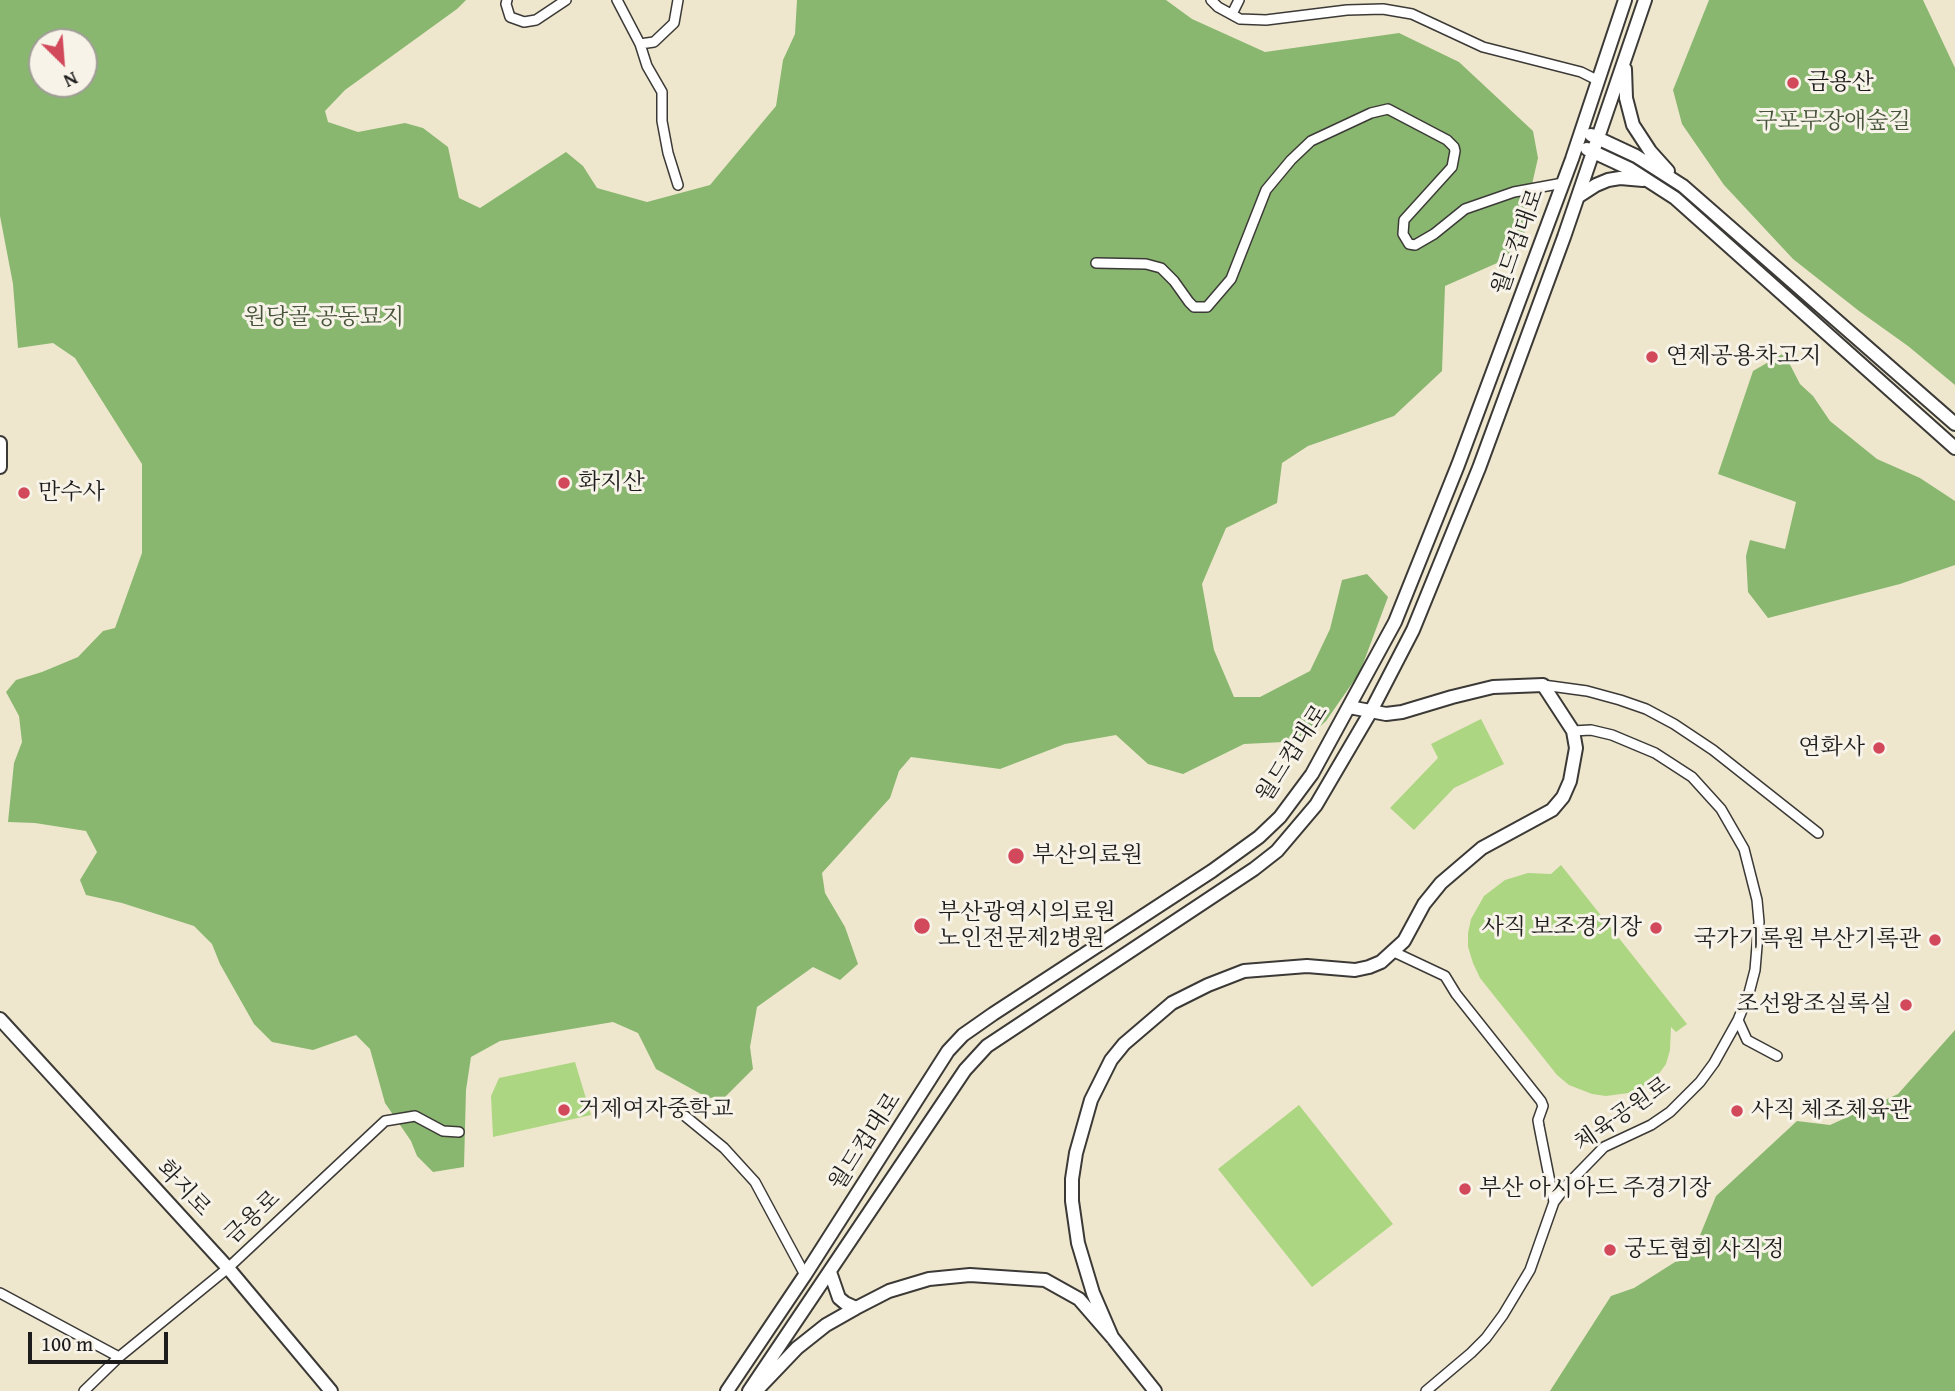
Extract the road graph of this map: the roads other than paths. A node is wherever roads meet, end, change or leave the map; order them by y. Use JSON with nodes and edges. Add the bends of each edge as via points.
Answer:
{"nodes":[{"id":1,"x":507,"y":0,"type":"edge"},
{"id":2,"x":566,"y":0,"type":"edge"},
{"id":3,"x":617,"y":0,"type":"edge"},
{"id":4,"x":678,"y":0,"type":"edge"},
{"id":5,"x":1211,"y":0,"type":"edge"},
{"id":6,"x":1239,"y":0,"type":"edge"},
{"id":7,"x":1625,"y":0,"type":"edge"},
{"id":8,"x":1646,"y":0,"type":"edge"},
{"id":9,"x":1232,"y":14,"type":"junction"},
{"id":10,"x":640,"y":44,"type":"junction"},
{"id":11,"x":1624,"y":60,"type":"junction"},
{"id":12,"x":1597,"y":80,"type":"junction"},
{"id":13,"x":1581,"y":131,"type":"junction"},
{"id":14,"x":1598,"y":138,"type":"junction"},
{"id":15,"x":1576,"y":145,"type":"junction"},
{"id":16,"x":1593,"y":151,"type":"junction"},
{"id":17,"x":1651,"y":182,"type":"junction"},
{"id":18,"x":1563,"y":183,"type":"junction"},
{"id":19,"x":678,"y":185,"type":"dead end"},
{"id":20,"x":1683,"y":187,"type":"junction"},
{"id":21,"x":1578,"y":196,"type":"junction"},
{"id":22,"x":1096,"y":263,"type":"dead end"},
{"id":23,"x":1955,"y":424,"type":"edge"},
{"id":24,"x":0,"y":443,"type":"edge"},
{"id":25,"x":1955,"y":449,"type":"edge"},
{"id":26,"x":0,"y":461,"type":"edge"},
{"id":27,"x":1544,"y":685,"type":"junction"},
{"id":28,"x":1349,"y":707,"type":"junction"},
{"id":29,"x":1370,"y":713,"type":"junction"},
{"id":30,"x":1573,"y":731,"type":"junction"},
{"id":31,"x":1818,"y":833,"type":"dead end"},
{"id":32,"x":1394,"y":952,"type":"junction"},
{"id":33,"x":0,"y":1019,"type":"edge"},
{"id":34,"x":1738,"y":1020,"type":"junction"},
{"id":35,"x":1777,"y":1056,"type":"dead end"},
{"id":36,"x":685,"y":1116,"type":"dead end"},
{"id":37,"x":459,"y":1132,"type":"dead end"},
{"id":38,"x":1554,"y":1202,"type":"junction"},
{"id":39,"x":228,"y":1268,"type":"junction"},
{"id":40,"x":831,"y":1272,"type":"junction"},
{"id":41,"x":805,"y":1275,"type":"junction"},
{"id":42,"x":0,"y":1293,"type":"edge"},
{"id":43,"x":856,"y":1308,"type":"junction"},
{"id":44,"x":1112,"y":1336,"type":"junction"},
{"id":45,"x":119,"y":1357,"type":"junction"},
{"id":46,"x":84,"y":1391,"type":"edge"},
{"id":47,"x":331,"y":1391,"type":"edge"},
{"id":48,"x":727,"y":1391,"type":"edge"},
{"id":49,"x":749,"y":1391,"type":"edge"},
{"id":50,"x":756,"y":1391,"type":"edge"},
{"id":51,"x":1155,"y":1391,"type":"edge"},
{"id":52,"x":1426,"y":1391,"type":"edge"}],
"edges":[{"from":1,"to":2,"type":"street","via":[[510,16],[524,22],[536,20]]},
{"from":3,"to":10,"type":"street"},
{"from":4,"to":10,"type":"street","via":[[674,23],[654,41]]},
{"from":5,"to":9,"type":"street"},
{"from":6,"to":9,"type":"street"},
{"from":7,"to":12,"type":"main road","name":"월드컵대로"},
{"from":8,"to":11,"type":"main road","name":"월드컵대로"},
{"from":9,"to":12,"type":"street","via":[[1240,19],[1266,20],[1347,10],[1412,14],[1483,47]]},
{"from":10,"to":19,"type":"street","via":[[662,92],[662,121]]},
{"from":11,"to":14,"type":"main road","name":"월드컵대로"},
{"from":11,"to":20,"type":"main road","via":[[1633,125]]},
{"from":12,"to":13,"type":"main road","name":"월드컵대로"},
{"from":13,"to":14,"type":"main road"},
{"from":13,"to":15,"type":"main road","name":"월드컵대로"},
{"from":14,"to":16,"type":"main road","name":"월드컵대로"},
{"from":14,"to":20,"type":"main road"},
{"from":15,"to":16,"type":"main road"},
{"from":15,"to":18,"type":"main road","name":"월드컵대로"},
{"from":16,"to":17,"type":"main road"},
{"from":16,"to":21,"type":"main road","name":"월드컵대로"},
{"from":17,"to":21,"type":"main road","via":[[1608,180]]},
{"from":17,"to":25,"type":"main road","via":[[1675,198]]},
{"from":18,"to":22,"type":"street","via":[[1514,192],[1465,209],[1434,234],[1409,244],[1403,234],[1404,220],[1452,167],[1455,151],[1447,140],[1388,109],[1311,141],[1291,160],[1266,190],[1230,279],[1207,307],[1194,307],[1161,268]]},
{"from":18,"to":28,"type":"main road","name":"월드컵대로","via":[[1395,622]]},
{"from":20,"to":23,"type":"main road"},
{"from":21,"to":29,"type":"main road","name":"월드컵대로","via":[[1479,468],[1413,630]]},
{"from":24,"to":26,"type":"main road"},
{"from":27,"to":29,"type":"main road","via":[[1493,687],[1402,712]]},
{"from":27,"to":30,"type":"main road"},
{"from":27,"to":31,"type":"street","via":[[1620,700],[1674,724]]},
{"from":28,"to":29,"type":"main road"},
{"from":28,"to":41,"type":"main road","name":"월드컵대로","via":[[1297,795],[1259,837],[963,1035],[948,1051]]},
{"from":29,"to":40,"type":"main road","name":"월드컵대로","via":[[1316,805],[1277,851],[1225,890],[1022,1021],[980,1054]]},
{"from":30,"to":32,"type":"main road","via":[[1574,764],[1563,797],[1538,820],[1502,836],[1462,863],[1424,904]]},
{"from":30,"to":34,"type":"street","name":"체육공원로","via":[[1612,735],[1656,753],[1692,777],[1733,828],[1751,873],[1759,922],[1755,970]]},
{"from":32,"to":38,"type":"street","via":[[1445,976],[1541,1101],[1544,1106],[1538,1120]]},
{"from":32,"to":44,"type":"main road","via":[[1355,970],[1307,966],[1244,971],[1172,1003],[1139,1029],[1111,1060],[1082,1124],[1072,1201],[1078,1243]]},
{"from":33,"to":39,"type":"main road","name":"화지로"},
{"from":34,"to":35,"type":"street","via":[[1747,1040]]},
{"from":34,"to":38,"type":"street","name":"체육공원로","via":[[1714,1063],[1685,1099],[1651,1125],[1604,1147]]},
{"from":36,"to":41,"type":"street","via":[[755,1182]]},
{"from":37,"to":39,"type":"street","name":"금용로","via":[[443,1131],[415,1115],[385,1121]]},
{"from":38,"to":52,"type":"street","name":"체육공원로","via":[[1530,1270],[1503,1315],[1478,1345]]},
{"from":39,"to":45,"type":"street","name":"금용로"},
{"from":39,"to":47,"type":"main road","name":"화지로"},
{"from":40,"to":43,"type":"main road","via":[[839,1298]]},
{"from":40,"to":49,"type":"main road","name":"월드컵대로"},
{"from":41,"to":48,"type":"main road","name":"월드컵대로"},
{"from":42,"to":45,"type":"street"},
{"from":43,"to":44,"type":"main road","via":[[889,1291],[929,1279],[970,1275],[1045,1280],[1079,1299]]},
{"from":43,"to":50,"type":"main road","via":[[797,1348]]},
{"from":44,"to":51,"type":"main road"},
{"from":45,"to":46,"type":"street","name":"금용로"}]}
